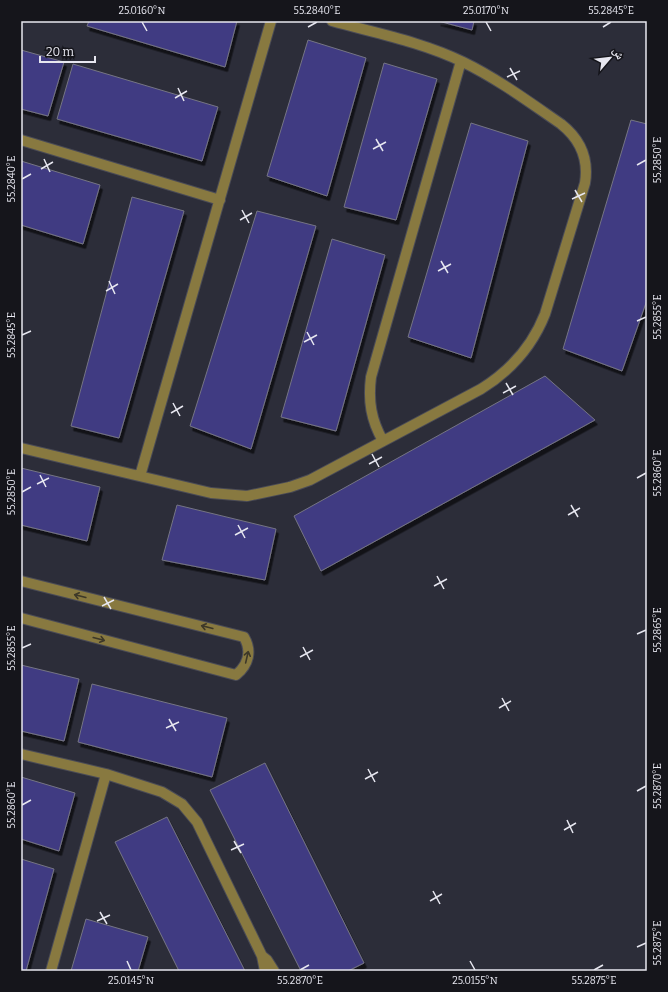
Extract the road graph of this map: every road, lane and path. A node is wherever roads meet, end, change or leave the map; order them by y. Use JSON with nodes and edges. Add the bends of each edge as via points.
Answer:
{"nodes":[{"id":1,"x":271,"y":21,"type":"edge"},
{"id":2,"x":332,"y":21,"type":"edge"},
{"id":3,"x":461,"y":61,"type":"junction"},
{"id":4,"x":21,"y":140,"type":"edge"},
{"id":5,"x":220,"y":200,"type":"junction"},
{"id":6,"x":384,"y":440,"type":"junction"},
{"id":7,"x":21,"y":448,"type":"edge"},
{"id":8,"x":140,"y":476,"type":"junction"},
{"id":9,"x":21,"y":581,"type":"edge"},
{"id":10,"x":21,"y":618,"type":"edge"},
{"id":11,"x":21,"y":754,"type":"edge"},
{"id":12,"x":106,"y":774,"type":"junction"},
{"id":13,"x":262,"y":956,"type":"junction"},
{"id":14,"x":51,"y":971,"type":"edge"},
{"id":15,"x":265,"y":971,"type":"edge"},
{"id":16,"x":274,"y":971,"type":"edge"}],
"edges":[{"from":1,"to":5,"type":"street"},
{"from":2,"to":3,"type":"street","via":[[413,44]]},
{"from":3,"to":6,"type":"street","via":[[371,377],[369,397],[372,417]]},
{"from":3,"to":6,"type":"street","via":[[502,84],[569,130],[584,155],[587,174],[545,314],[540,328],[524,352],[504,373],[481,390]]},
{"from":4,"to":5,"type":"street"},
{"from":5,"to":8,"type":"street"},
{"from":6,"to":8,"type":"street","via":[[310,480],[269,493],[247,496],[211,493]]},
{"from":7,"to":8,"type":"street"},
{"from":10,"to":9,"type":"street","one_way":true,"via":[[236,675],[242,670],[248,657],[249,650],[244,636]]},
{"from":11,"to":12,"type":"street"},
{"from":12,"to":13,"type":"street","via":[[162,792],[190,812]]},
{"from":12,"to":14,"type":"street"},
{"from":13,"to":15,"type":"street"},
{"from":13,"to":16,"type":"street"}]}
